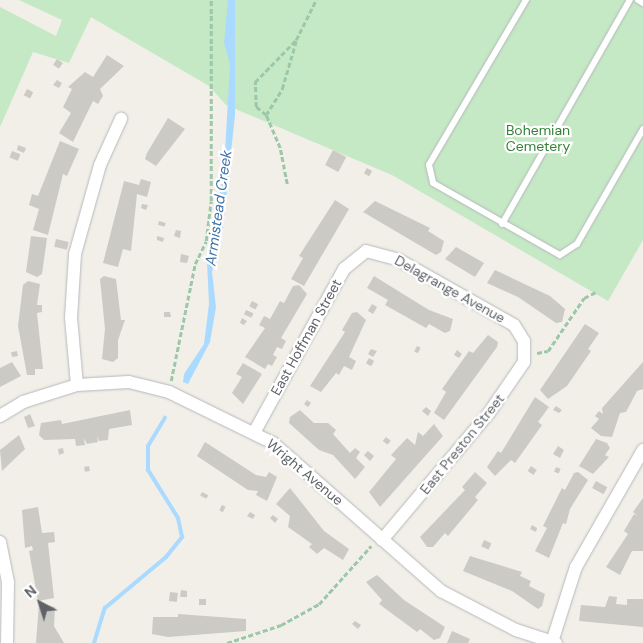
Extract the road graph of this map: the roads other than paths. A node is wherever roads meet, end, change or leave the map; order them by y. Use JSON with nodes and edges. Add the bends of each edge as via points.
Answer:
{"nodes":[{"id":1,"x":526,"y":0,"type":"edge"},
{"id":2,"x":630,"y":0,"type":"edge"},
{"id":3,"x":638,"y":0,"type":"edge"},
{"id":4,"x":643,"y":3,"type":"edge"},
{"id":5,"x":121,"y":119,"type":"dead end"},
{"id":6,"x":643,"y":129,"type":"edge"},
{"id":7,"x":502,"y":224,"type":"junction"},
{"id":8,"x":366,"y":251,"type":"joint"},
{"id":9,"x":524,"y":341,"type":"joint"},
{"id":10,"x":77,"y":384,"type":"junction"},
{"id":11,"x":0,"y":416,"type":"edge"},
{"id":12,"x":255,"y":431,"type":"junction"},
{"id":13,"x":643,"y":450,"type":"edge"},
{"id":14,"x":380,"y":538,"type":"junction"},
{"id":15,"x":0,"y":542,"type":"edge"},
{"id":16,"x":7,"y":643,"type":"edge"},
{"id":17,"x":554,"y":643,"type":"edge"}],
"edges":[{"from":1,"to":7,"type":"lane","via":[[429,165],[433,183]]},
{"from":2,"to":7,"type":"lane"},
{"from":3,"to":4,"type":"lane"},
{"from":5,"to":10,"type":"street","via":[[100,165],[75,254],[71,318]]},
{"from":6,"to":7,"type":"lane","via":[[571,250],[553,253]]},
{"from":8,"to":9,"type":"street","name":"Delagrange Avenue","via":[[387,254],[494,313],[514,325]]},
{"from":8,"to":12,"type":"street","name":"East Hoffman Street","via":[[344,270]]},
{"from":9,"to":14,"type":"street","name":"East Preston Street","via":[[524,362],[489,413]]},
{"from":10,"to":11,"type":"street","name":"Wright Avenue","via":[[23,402]]},
{"from":10,"to":12,"type":"street","name":"Wright Avenue","via":[[129,382],[169,392]]},
{"from":12,"to":14,"type":"street","name":"Wright Avenue","via":[[295,460]]},
{"from":13,"to":17,"type":"street","via":[[583,552]]},
{"from":14,"to":17,"type":"street","name":"Wright Avenue","via":[[461,603]]},
{"from":15,"to":16,"type":"street","via":[[8,582]]}]}
